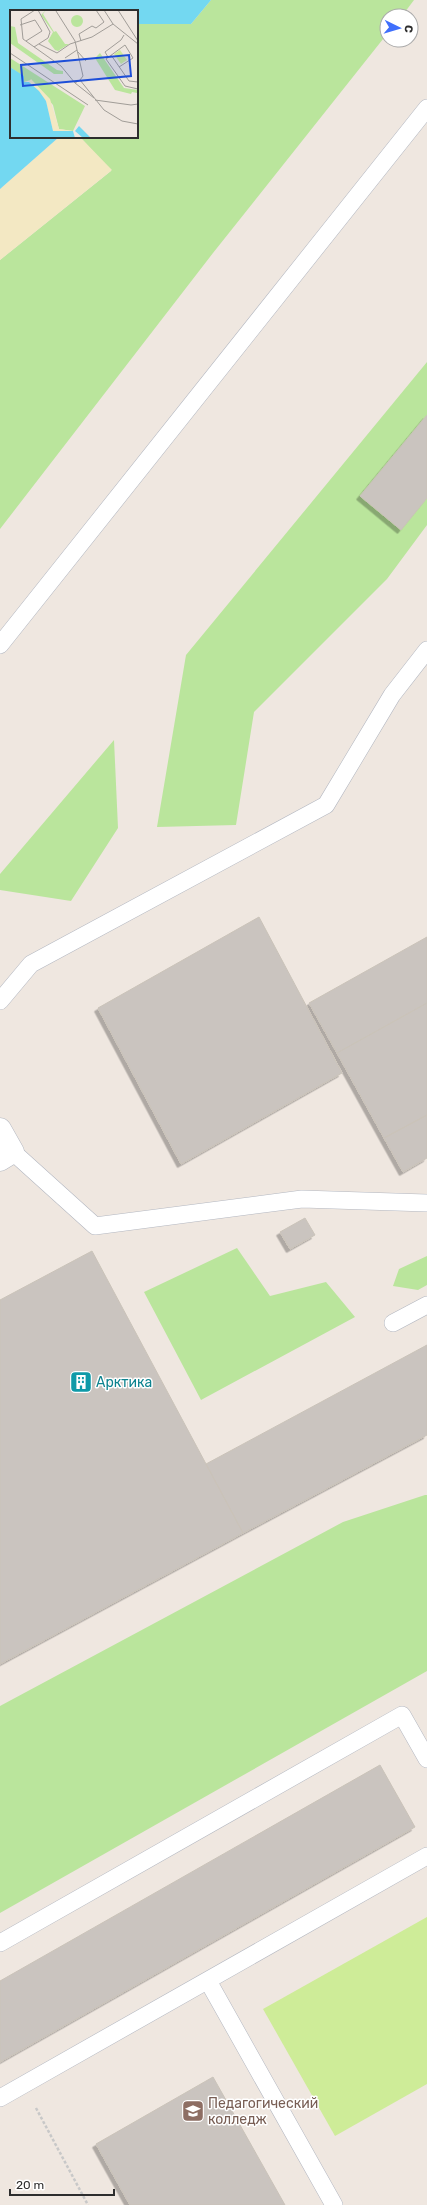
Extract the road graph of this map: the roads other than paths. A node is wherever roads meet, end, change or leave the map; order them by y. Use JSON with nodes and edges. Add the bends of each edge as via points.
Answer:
{"nodes":[{"id":1,"x":427,"y":108,"type":"edge"},
{"id":2,"x":0,"y":645,"type":"edge"},
{"id":3,"x":427,"y":650,"type":"edge"},
{"id":4,"x":0,"y":1002,"type":"edge"},
{"id":5,"x":0,"y":1129,"type":"edge"},
{"id":6,"x":7,"y":1156,"type":"edge"},
{"id":7,"x":427,"y":1203,"type":"edge"},
{"id":8,"x":427,"y":1305,"type":"edge"},
{"id":9,"x":393,"y":1323,"type":"dead end"},
{"id":10,"x":427,"y":1759,"type":"edge"},
{"id":11,"x":427,"y":1856,"type":"edge"},
{"id":12,"x":0,"y":1943,"type":"edge"},
{"id":13,"x":208,"y":1981,"type":"junction"},
{"id":14,"x":0,"y":2098,"type":"edge"},
{"id":15,"x":334,"y":2205,"type":"edge"}],
"edges":[{"from":1,"to":2,"type":"lane"},
{"from":3,"to":4,"type":"lane","via":[[392,695],[326,805],[31,964]]},
{"from":5,"to":6,"type":"street"},
{"from":6,"to":7,"type":"lane","via":[[96,1226],[302,1198]]},
{"from":8,"to":9,"type":"lane"},
{"from":10,"to":12,"type":"lane","via":[[402,1715]]},
{"from":11,"to":13,"type":"lane"},
{"from":13,"to":14,"type":"lane"},
{"from":13,"to":15,"type":"lane"}]}
